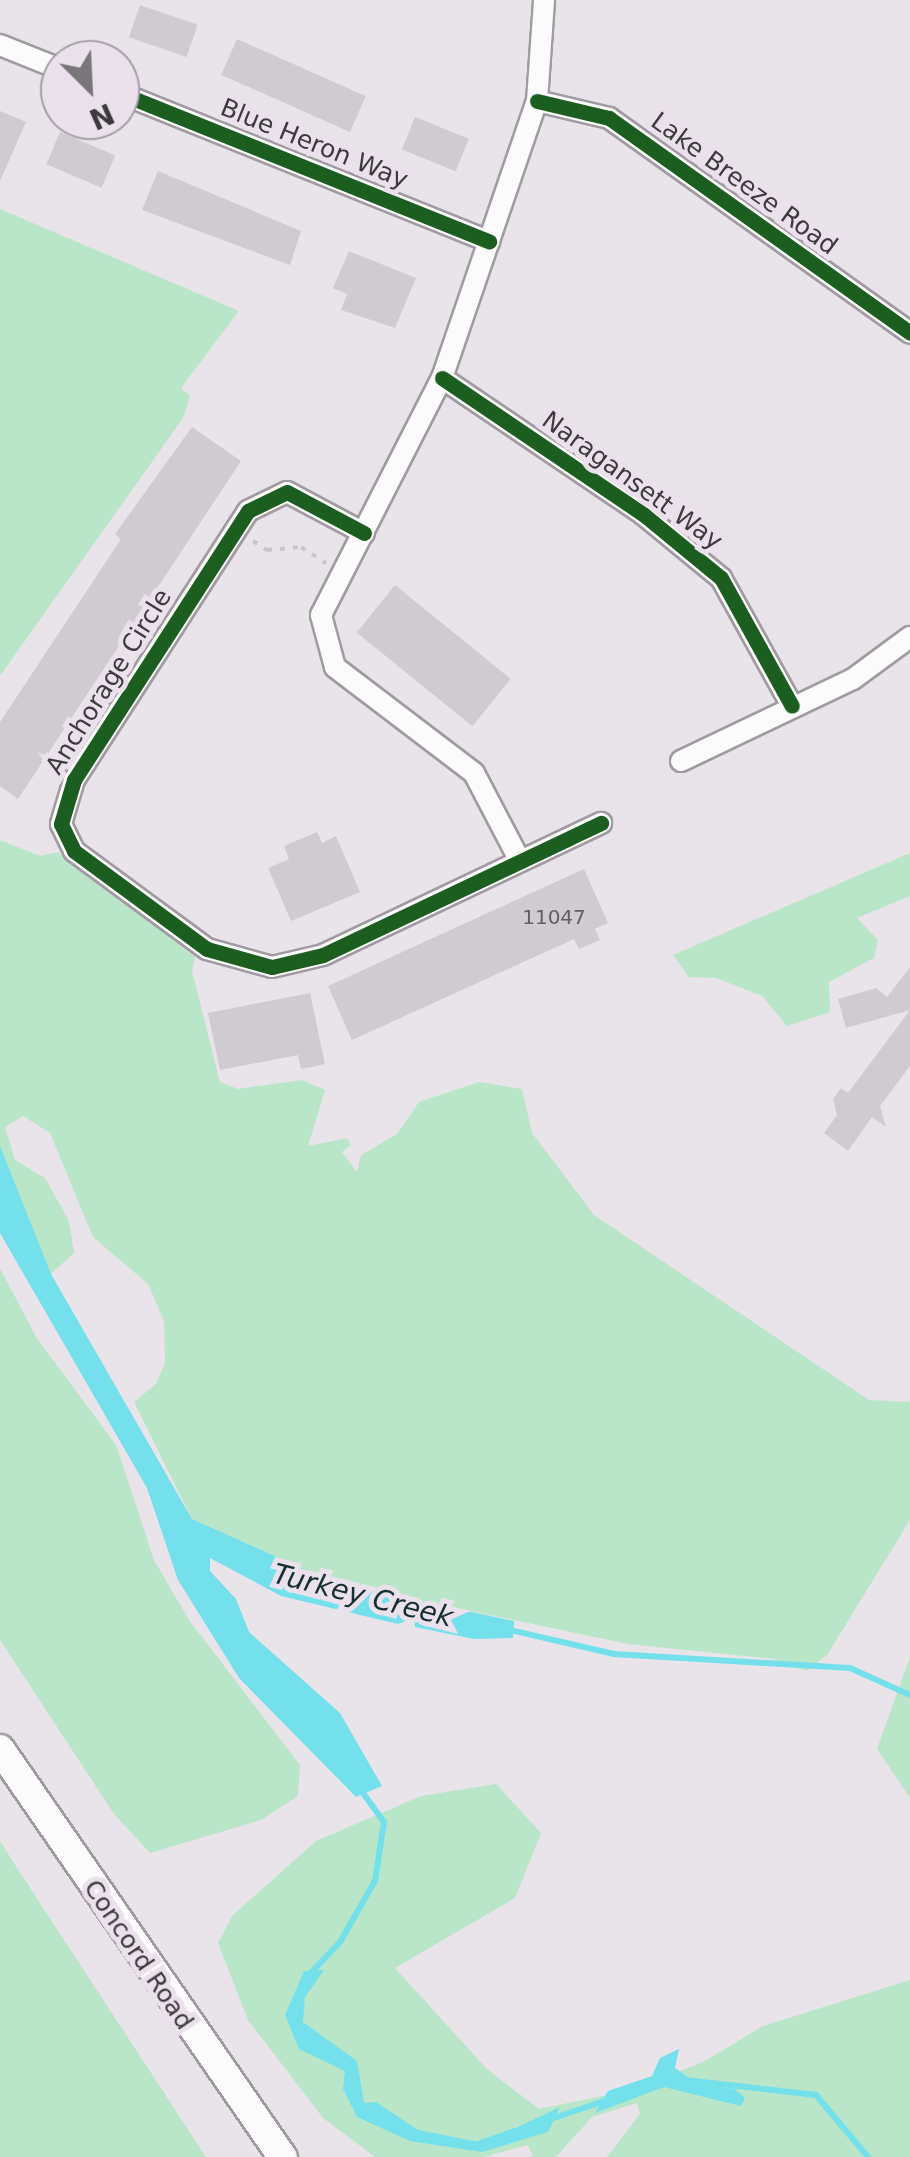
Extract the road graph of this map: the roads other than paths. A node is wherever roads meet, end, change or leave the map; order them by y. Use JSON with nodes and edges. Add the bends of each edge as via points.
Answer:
{"nodes":[{"id":1,"x":544,"y":0,"type":"edge"},
{"id":2,"x":0,"y":46,"type":"edge"},
{"id":3,"x":40,"y":62,"type":"edge"},
{"id":4,"x":538,"y":100,"type":"junction"},
{"id":5,"x":140,"y":101,"type":"edge"},
{"id":6,"x":489,"y":241,"type":"junction"},
{"id":7,"x":910,"y":333,"type":"edge"},
{"id":8,"x":442,"y":378,"type":"junction"},
{"id":9,"x":364,"y":533,"type":"junction"},
{"id":10,"x":910,"y":637,"type":"edge"},
{"id":11,"x":792,"y":706,"type":"junction"},
{"id":12,"x":681,"y":761,"type":"dead end"},
{"id":13,"x":601,"y":823,"type":"dead end"},
{"id":14,"x":520,"y":861,"type":"junction"},
{"id":15,"x":0,"y":1749,"type":"edge"},
{"id":16,"x":283,"y":2157,"type":"edge"}],
"edges":[{"from":1,"to":4,"type":"street"},
{"from":2,"to":3,"type":"street"},
{"from":4,"to":6,"type":"street"},
{"from":4,"to":7,"type":"street","name":"Lake Breeze Road","via":[[608,118]]},
{"from":5,"to":6,"type":"street","name":"Blue Heron Way"},
{"from":6,"to":8,"type":"street"},
{"from":8,"to":9,"type":"street"},
{"from":8,"to":11,"type":"street","name":"Naragansett Way","via":[[643,514],[721,578]]},
{"from":9,"to":14,"type":"street","via":[[321,615],[335,667],[474,773]]},
{"from":9,"to":14,"type":"street","name":"Anchorage Circle","via":[[296,494],[257,502],[74,780],[64,834],[97,872],[207,949],[256,967],[322,955]]},
{"from":10,"to":11,"type":"street","via":[[853,679]]},
{"from":11,"to":12,"type":"street"},
{"from":13,"to":14,"type":"street","name":"Anchorage Circle"},
{"from":15,"to":16,"type":"main road","name":"Concord Road"}]}
